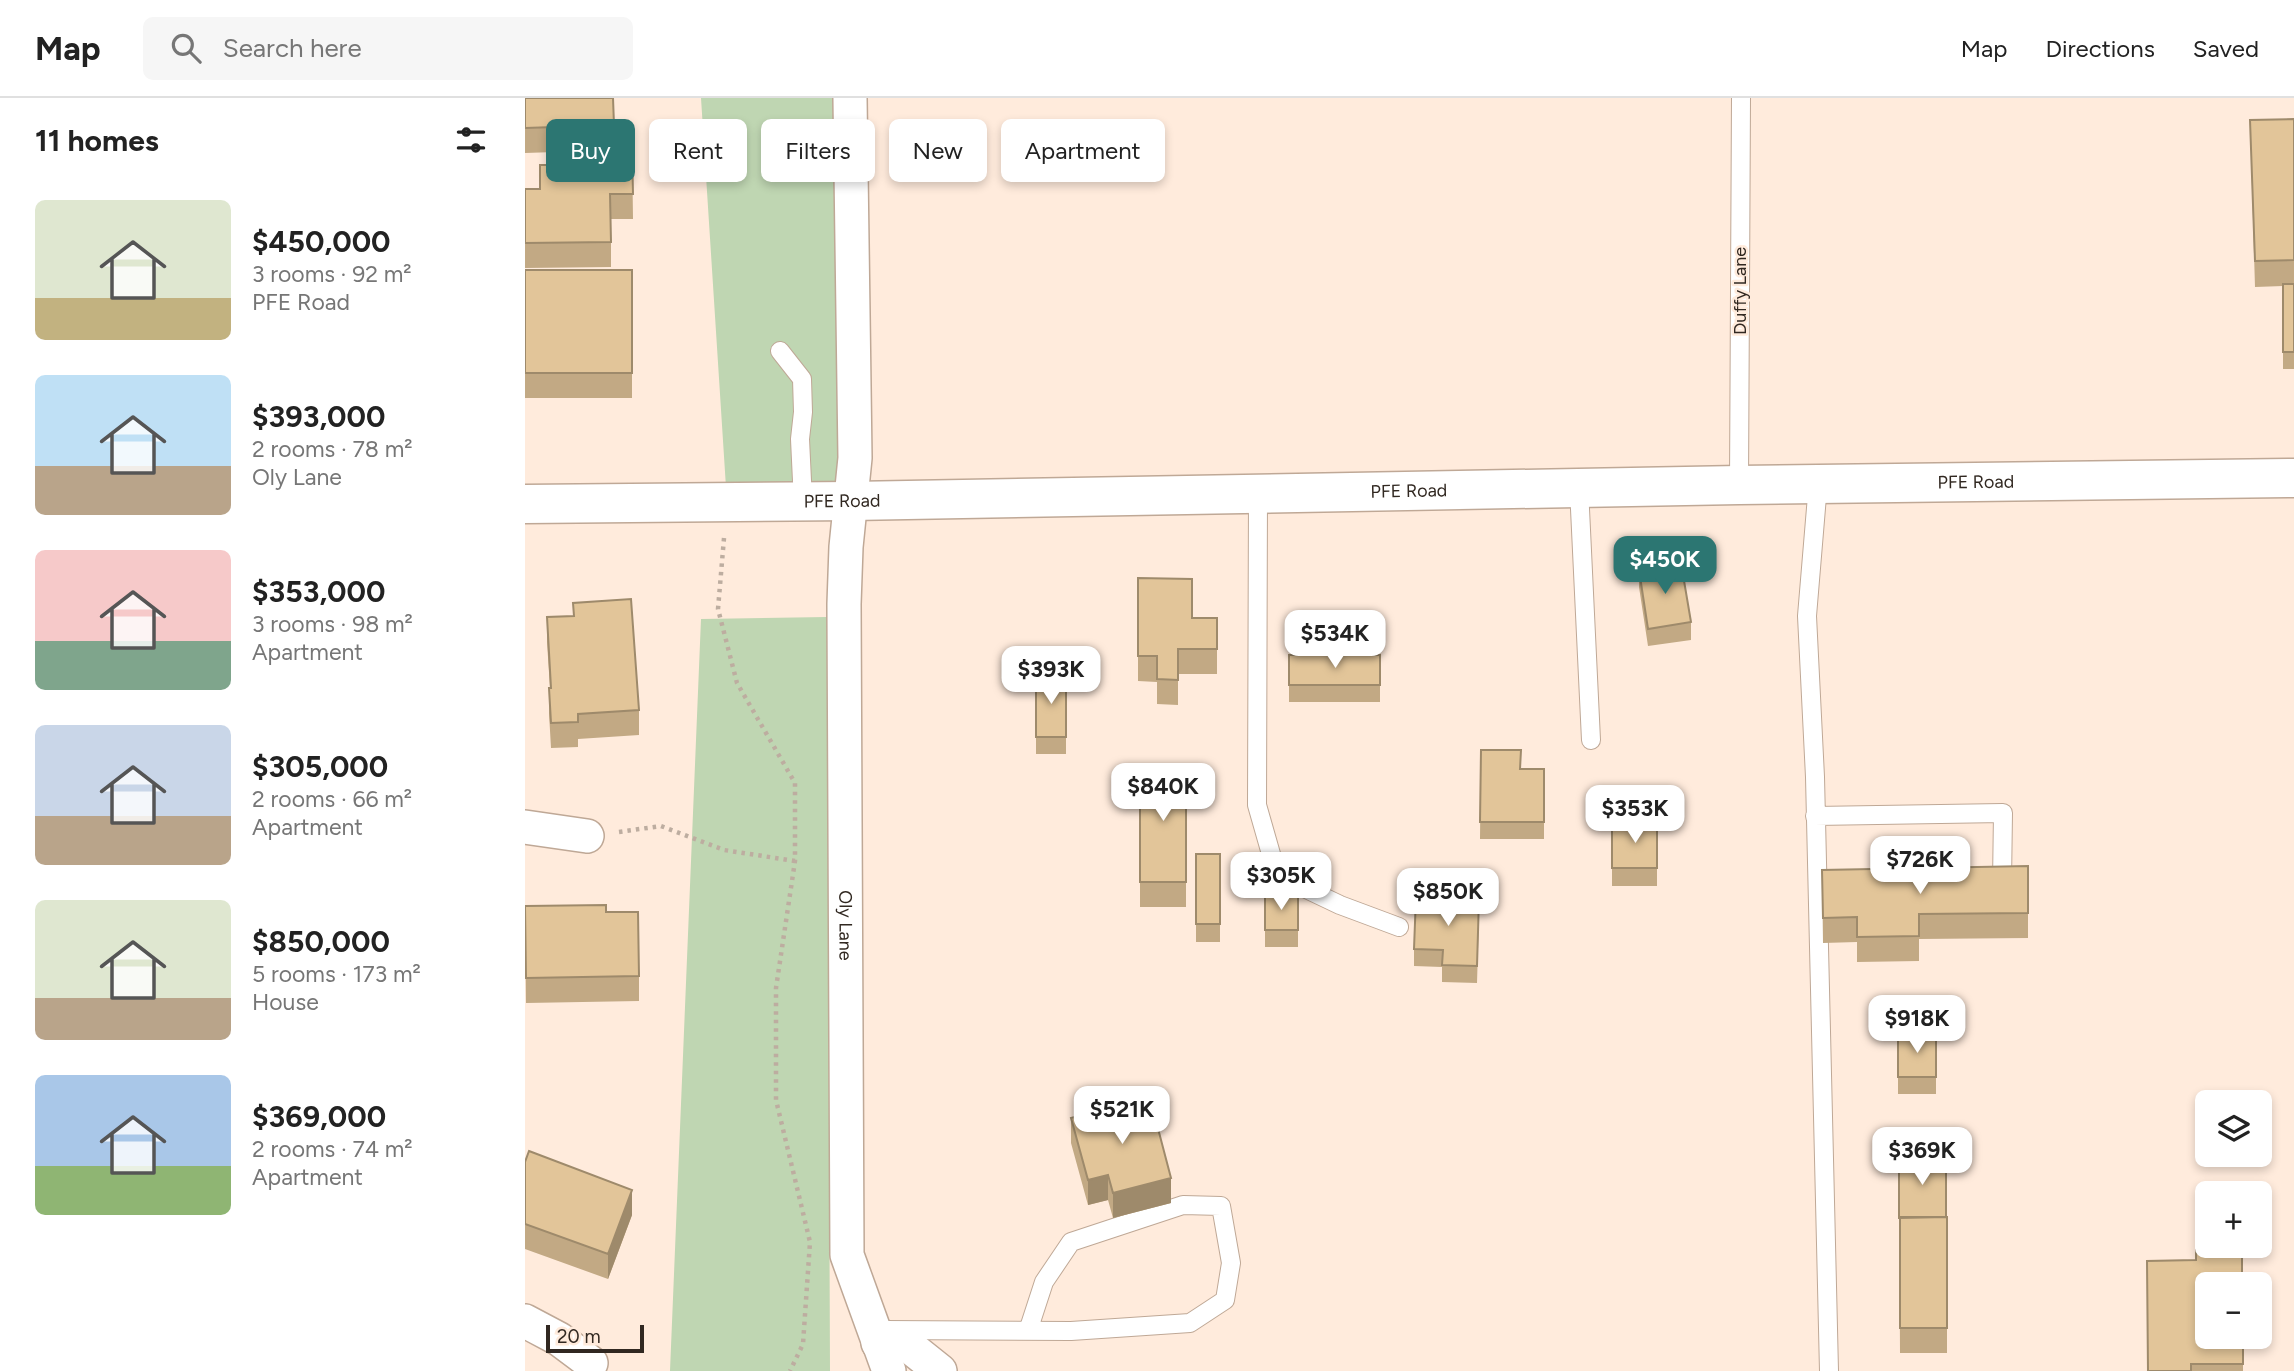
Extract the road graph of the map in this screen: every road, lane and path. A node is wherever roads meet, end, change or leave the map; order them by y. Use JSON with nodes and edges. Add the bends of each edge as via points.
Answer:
{"nodes":[{"id":1,"x":850,"y":98,"type":"edge"},
{"id":2,"x":1741,"y":98,"type":"edge"},
{"id":3,"x":780,"y":351,"type":"dead end"},
{"id":4,"x":2294,"y":478,"type":"edge"},
{"id":5,"x":1818,"y":484,"type":"junction"},
{"id":6,"x":1739,"y":485,"type":"junction"},
{"id":7,"x":1579,"y":488,"type":"junction"},
{"id":8,"x":1258,"y":494,"type":"junction"},
{"id":9,"x":803,"y":502,"type":"junction"},
{"id":10,"x":852,"y":502,"type":"junction"},
{"id":11,"x":727,"y":503,"type":"junction"},
{"id":12,"x":525,"y":504,"type":"edge"},
{"id":13,"x":1591,"y":740,"type":"dead end"},
{"id":14,"x":1815,"y":817,"type":"junction"},
{"id":15,"x":525,"y":827,"type":"edge"},
{"id":16,"x":587,"y":836,"type":"joint"},
{"id":17,"x":795,"y":860,"type":"junction"},
{"id":18,"x":2002,"y":882,"type":"edge"},
{"id":19,"x":1399,"y":927,"type":"dead end"},
{"id":20,"x":525,"y":1321,"type":"edge"},
{"id":21,"x":1028,"y":1331,"type":"junction"},
{"id":22,"x":881,"y":1348,"type":"edge"},
{"id":23,"x":591,"y":1363,"type":"dead end"},
{"id":24,"x":790,"y":1371,"type":"edge"},
{"id":25,"x":940,"y":1371,"type":"edge"},
{"id":26,"x":1829,"y":1371,"type":"edge"}],
"edges":[{"from":1,"to":10,"type":"street","name":"Oly Lane"},
{"from":2,"to":6,"type":"lane","name":"Duffy Lane"},
{"from":3,"to":9,"type":"lane","via":[[802,379]]},
{"from":4,"to":5,"type":"main road","name":"PFE Road"},
{"from":5,"to":6,"type":"main road","name":"PFE Road"},
{"from":5,"to":14,"type":"lane","via":[[1807,616]]},
{"from":6,"to":7,"type":"main road","name":"PFE Road"},
{"from":7,"to":8,"type":"main road","name":"PFE Road"},
{"from":7,"to":13,"type":"lane"},
{"from":8,"to":10,"type":"main road","name":"PFE Road"},
{"from":8,"to":19,"type":"lane","via":[[1257,804],[1277,875]]},
{"from":9,"to":10,"type":"main road","name":"PFE Road"},
{"from":9,"to":11,"type":"main road","name":"PFE Road"},
{"from":10,"to":22,"type":"street","name":"Oly Lane","via":[[844,604],[847,1255]]},
{"from":11,"to":12,"type":"main road","name":"PFE Road"},
{"from":11,"to":17,"type":"path","via":[[718,609],[737,683],[795,783]]},
{"from":14,"to":18,"type":"lane","via":[[2003,813]]},
{"from":14,"to":26,"type":"lane"},
{"from":15,"to":16,"type":"street"},
{"from":16,"to":17,"type":"path","via":[[661,826],[724,850]]},
{"from":17,"to":24,"type":"path","via":[[776,988],[776,1100],[810,1242],[803,1344]]},
{"from":20,"to":23,"type":"street"},
{"from":21,"to":21,"type":"lane","via":[[1190,1324],[1225,1300],[1231,1263],[1221,1206],[1183,1205],[1071,1242],[1044,1282]]},
{"from":21,"to":22,"type":"lane"},
{"from":22,"to":25,"type":"street","via":[[910,1348]]}]}
